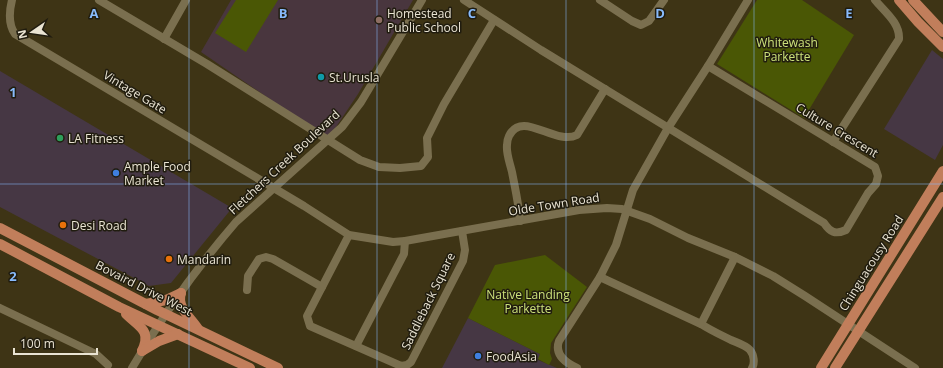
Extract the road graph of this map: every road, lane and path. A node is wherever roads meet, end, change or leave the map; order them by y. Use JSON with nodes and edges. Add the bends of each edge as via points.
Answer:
{"nodes":[{"id":1,"x":12,"y":0,"type":"edge"},
{"id":2,"x":99,"y":0,"type":"edge"},
{"id":3,"x":186,"y":0,"type":"edge"},
{"id":4,"x":422,"y":0,"type":"edge"},
{"id":5,"x":464,"y":0,"type":"edge"},
{"id":6,"x":600,"y":0,"type":"edge"},
{"id":7,"x":664,"y":0,"type":"edge"},
{"id":8,"x":748,"y":0,"type":"edge"},
{"id":9,"x":875,"y":0,"type":"edge"},
{"id":10,"x":899,"y":0,"type":"edge"},
{"id":11,"x":913,"y":0,"type":"edge"},
{"id":12,"x":494,"y":20,"type":"junction"},
{"id":13,"x":943,"y":32,"type":"edge"},
{"id":14,"x":164,"y":39,"type":"junction"},
{"id":15,"x":943,"y":47,"type":"edge"},
{"id":16,"x":708,"y":66,"type":"junction"},
{"id":17,"x":605,"y":89,"type":"junction"},
{"id":18,"x":668,"y":128,"type":"junction"},
{"id":19,"x":328,"y":139,"type":"junction"},
{"id":20,"x":833,"y":142,"type":"junction"},
{"id":21,"x":943,"y":171,"type":"edge"},
{"id":22,"x":273,"y":189,"type":"junction"},
{"id":23,"x":943,"y":197,"type":"edge"},
{"id":24,"x":627,"y":211,"type":"junction"},
{"id":25,"x":520,"y":221,"type":"junction"},
{"id":26,"x":0,"y":228,"type":"edge"},
{"id":27,"x":462,"y":231,"type":"junction"},
{"id":28,"x":349,"y":235,"type":"junction"},
{"id":29,"x":405,"y":241,"type":"junction"},
{"id":30,"x":0,"y":244,"type":"edge"},
{"id":31,"x":735,"y":257,"type":"junction"},
{"id":32,"x":600,"y":277,"type":"junction"},
{"id":33,"x":322,"y":287,"type":"junction"},
{"id":34,"x":247,"y":290,"type":"dead end"},
{"id":35,"x":181,"y":293,"type":"junction"},
{"id":36,"x":146,"y":304,"type":"junction"},
{"id":37,"x":119,"y":306,"type":"junction"},
{"id":38,"x":0,"y":308,"type":"edge"},
{"id":39,"x":166,"y":314,"type":"junction"},
{"id":40,"x":700,"y":324,"type":"junction"},
{"id":41,"x":849,"y":324,"type":"junction"},
{"id":42,"x":159,"y":325,"type":"junction"},
{"id":43,"x":199,"y":331,"type":"junction"},
{"id":44,"x":860,"y":331,"type":"junction"},
{"id":45,"x":178,"y":334,"type":"junction"},
{"id":46,"x":356,"y":346,"type":"junction"},
{"id":47,"x":142,"y":351,"type":"junction"},
{"id":48,"x":108,"y":365,"type":"dead end"},
{"id":49,"x":132,"y":368,"type":"edge"},
{"id":50,"x":250,"y":368,"type":"edge"},
{"id":51,"x":278,"y":368,"type":"edge"},
{"id":52,"x":577,"y":368,"type":"edge"},
{"id":53,"x":752,"y":368,"type":"edge"},
{"id":54,"x":821,"y":368,"type":"edge"},
{"id":55,"x":835,"y":368,"type":"edge"},
{"id":56,"x":915,"y":368,"type":"edge"}],
"edges":[{"from":1,"to":22,"type":"street","name":"Vintage Gate","via":[[10,26],[15,34]]},
{"from":2,"to":14,"type":"street"},
{"from":3,"to":14,"type":"street"},
{"from":4,"to":19,"type":"street","name":"Fletchers Creek Boulevard","via":[[361,102],[342,127]]},
{"from":5,"to":12,"type":"street"},
{"from":6,"to":7,"type":"street","via":[[641,25],[649,21]]},
{"from":8,"to":16,"type":"street"},
{"from":9,"to":20,"type":"street","via":[[897,25],[899,39]]},
{"from":10,"to":15,"type":"main road"},
{"from":11,"to":13,"type":"main road"},
{"from":12,"to":17,"type":"street"},
{"from":12,"to":19,"type":"street","via":[[444,104],[427,138],[428,157],[421,166],[379,167],[360,160]]},
{"from":14,"to":19,"type":"street"},
{"from":16,"to":18,"type":"street"},
{"from":16,"to":20,"type":"street","name":"Culture Crescent"},
{"from":17,"to":18,"type":"street"},
{"from":17,"to":25,"type":"street","via":[[576,135],[571,138],[562,138],[524,125],[513,130],[506,144]]},
{"from":18,"to":20,"type":"street","name":"Culture Crescent","via":[[824,223],[829,230],[840,233],[846,230],[876,184],[878,176],[871,163]]},
{"from":18,"to":24,"type":"street","via":[[633,190]]},
{"from":19,"to":22,"type":"street","name":"Fletchers Creek Boulevard"},
{"from":21,"to":41,"type":"main road","name":"Chinguacousy Road"},
{"from":22,"to":28,"type":"street","name":"Olde Town Road"},
{"from":22,"to":35,"type":"street","name":"Fletchers Creek Boulevard","via":[[236,222]]},
{"from":23,"to":44,"type":"main road"},
{"from":24,"to":25,"type":"street","name":"Olde Town Road","via":[[607,208],[585,209]]},
{"from":24,"to":31,"type":"street","name":"Olde Town Road"},
{"from":24,"to":32,"type":"street","via":[[616,245]]},
{"from":25,"to":27,"type":"street","name":"Olde Town Road"},
{"from":26,"to":36,"type":"main road","name":"Bovaird Drive West"},
{"from":27,"to":29,"type":"street","name":"Olde Town Road"},
{"from":27,"to":46,"type":"street","name":"Saddleback Square","via":[[465,250],[462,261],[411,362],[401,366]]},
{"from":28,"to":29,"type":"street","name":"Olde Town Road","via":[[393,242]]},
{"from":28,"to":33,"type":"street","name":"Saddleback Square"},
{"from":29,"to":46,"type":"street","via":[[404,254]]},
{"from":30,"to":37,"type":"main road"},
{"from":31,"to":40,"type":"street"},
{"from":31,"to":41,"type":"street","name":"Olde Town Road","via":[[773,276]]},
{"from":32,"to":40,"type":"street"},
{"from":32,"to":52,"type":"street","via":[[558,344],[562,359]]},
{"from":33,"to":34,"type":"street","via":[[266,257],[259,259],[248,276]]},
{"from":33,"to":46,"type":"street","name":"Saddleback Square","via":[[307,316],[310,326]]},
{"from":35,"to":36,"type":"main road","via":[[166,300]]},
{"from":35,"to":39,"type":"street","name":"Fletchers Creek Boulevard"},
{"from":35,"to":43,"type":"main road","via":[[180,300],[184,310]]},
{"from":36,"to":39,"type":"main road","name":"Bovaird Drive West"},
{"from":37,"to":42,"type":"main road"},
{"from":37,"to":47,"type":"main road","via":[[146,335]]},
{"from":38,"to":48,"type":"street","via":[[96,354]]},
{"from":39,"to":42,"type":"street","name":"Fletchers Creek Boulevard"},
{"from":39,"to":43,"type":"main road","name":"Bovaird Drive West"},
{"from":40,"to":53,"type":"street","via":[[751,351],[754,361]]},
{"from":41,"to":44,"type":"street","name":"Olde Town Road"},
{"from":41,"to":54,"type":"main road","name":"Chinguacousy Road"},
{"from":42,"to":45,"type":"main road"},
{"from":42,"to":47,"type":"street","name":"Fletchers Creek Boulevard"},
{"from":43,"to":51,"type":"main road","name":"Bovaird Drive West"},
{"from":44,"to":55,"type":"main road"},
{"from":44,"to":56,"type":"street","name":"Olde Town Road"},
{"from":45,"to":47,"type":"main road"},
{"from":45,"to":50,"type":"main road"},
{"from":47,"to":49,"type":"street","name":"Fletchers Creek Boulevard"}]}
